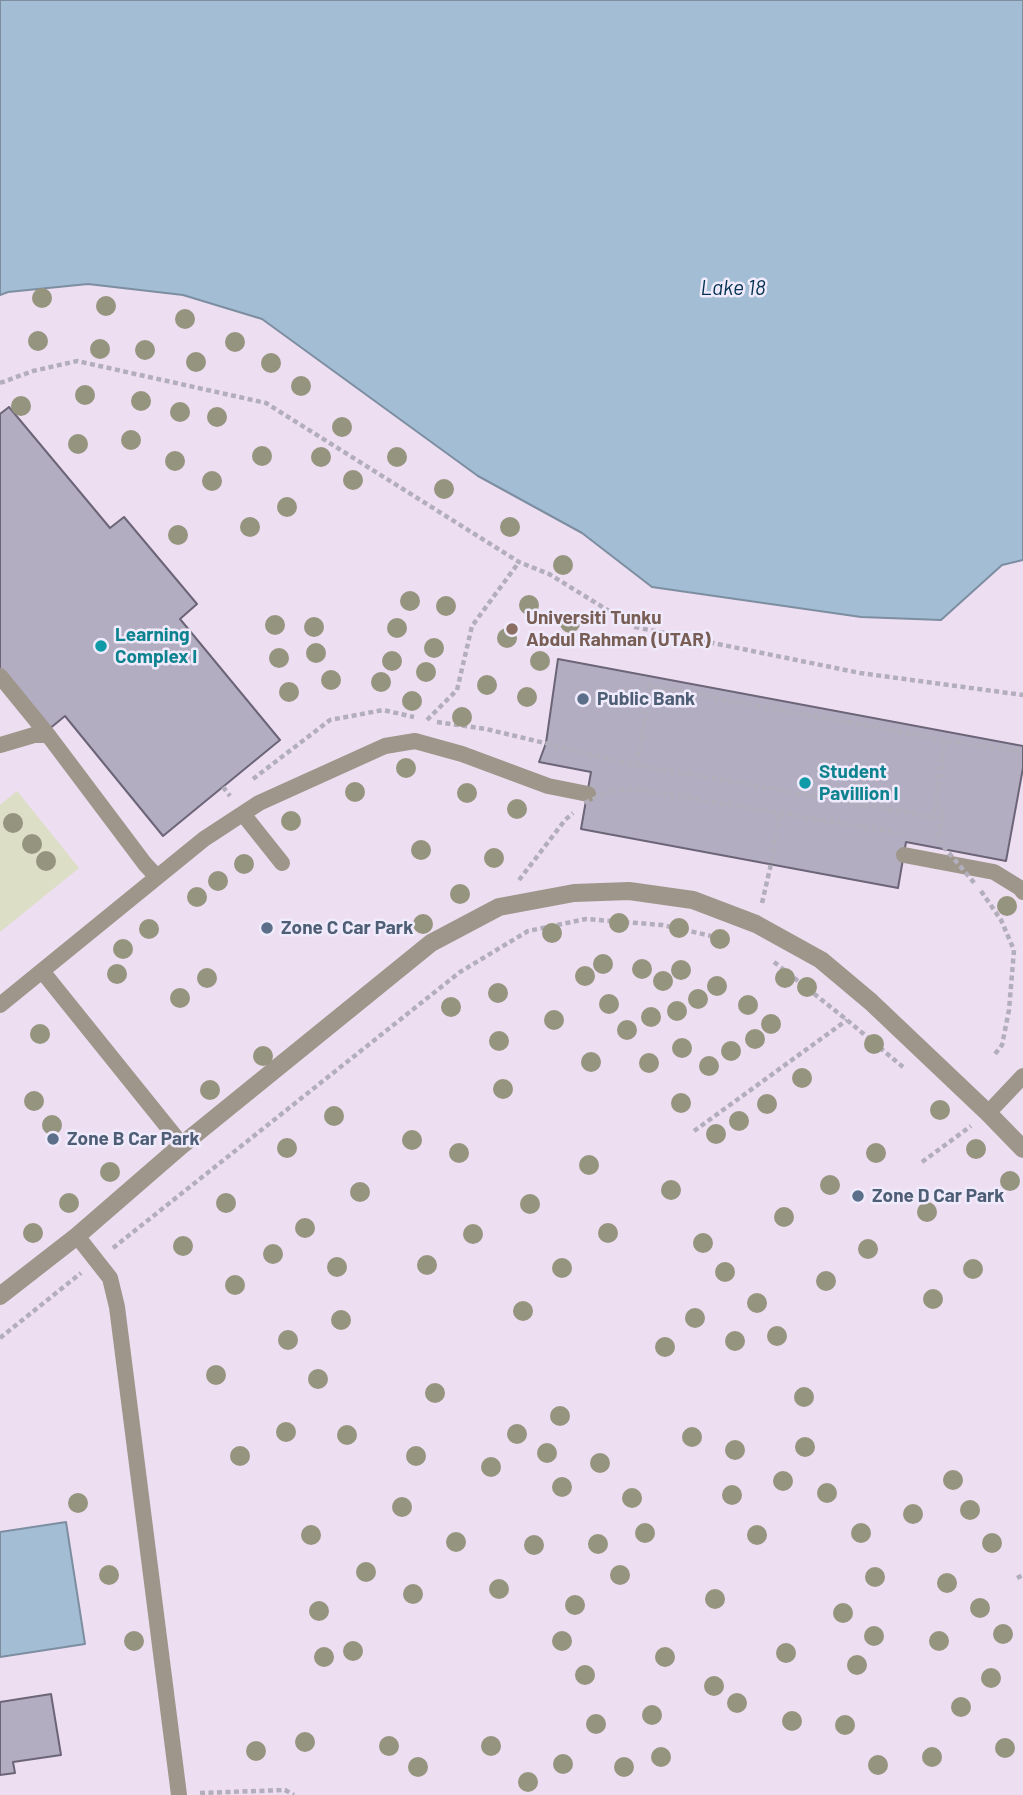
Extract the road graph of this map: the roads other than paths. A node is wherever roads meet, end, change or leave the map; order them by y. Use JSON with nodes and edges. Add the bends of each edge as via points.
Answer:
{"nodes":[{"id":1,"x":0,"y":677,"type":"edge"},
{"id":2,"x":48,"y":735,"type":"junction"},
{"id":3,"x":0,"y":745,"type":"edge"},
{"id":4,"x":586,"y":799,"type":"road end"},
{"id":5,"x":243,"y":814,"type":"junction"},
{"id":6,"x":904,"y":855,"type":"dead end"},
{"id":7,"x":282,"y":863,"type":"dead end"},
{"id":8,"x":157,"y":877,"type":"junction"},
{"id":9,"x":1023,"y":892,"type":"edge"},
{"id":10,"x":42,"y":971,"type":"junction"},
{"id":11,"x":0,"y":1005,"type":"edge"},
{"id":12,"x":1023,"y":1076,"type":"edge"},
{"id":13,"x":988,"y":1113,"type":"junction"},
{"id":14,"x":182,"y":1145,"type":"junction"},
{"id":15,"x":1023,"y":1149,"type":"edge"},
{"id":16,"x":77,"y":1237,"type":"junction"},
{"id":17,"x":0,"y":1296,"type":"edge"},
{"id":18,"x":179,"y":1795,"type":"edge"}],
"edges":[{"from":1,"to":2,"type":"lane"},
{"from":2,"to":3,"type":"lane"},
{"from":2,"to":8,"type":"lane"},
{"from":4,"to":5,"type":"lane","via":[[415,741],[385,746]]},
{"from":5,"to":7,"type":"lane"},
{"from":5,"to":8,"type":"lane"},
{"from":6,"to":9,"type":"lane","via":[[994,872]]},
{"from":8,"to":10,"type":"lane"},
{"from":10,"to":11,"type":"lane"},
{"from":10,"to":14,"type":"lane"},
{"from":12,"to":13,"type":"lane"},
{"from":13,"to":14,"type":"street","via":[[821,960],[756,925],[693,900],[629,891],[574,893],[499,906],[431,943]]},
{"from":13,"to":15,"type":"street"},
{"from":14,"to":16,"type":"street"},
{"from":16,"to":17,"type":"street"},
{"from":16,"to":18,"type":"lane","via":[[110,1278],[117,1307]]}]}
